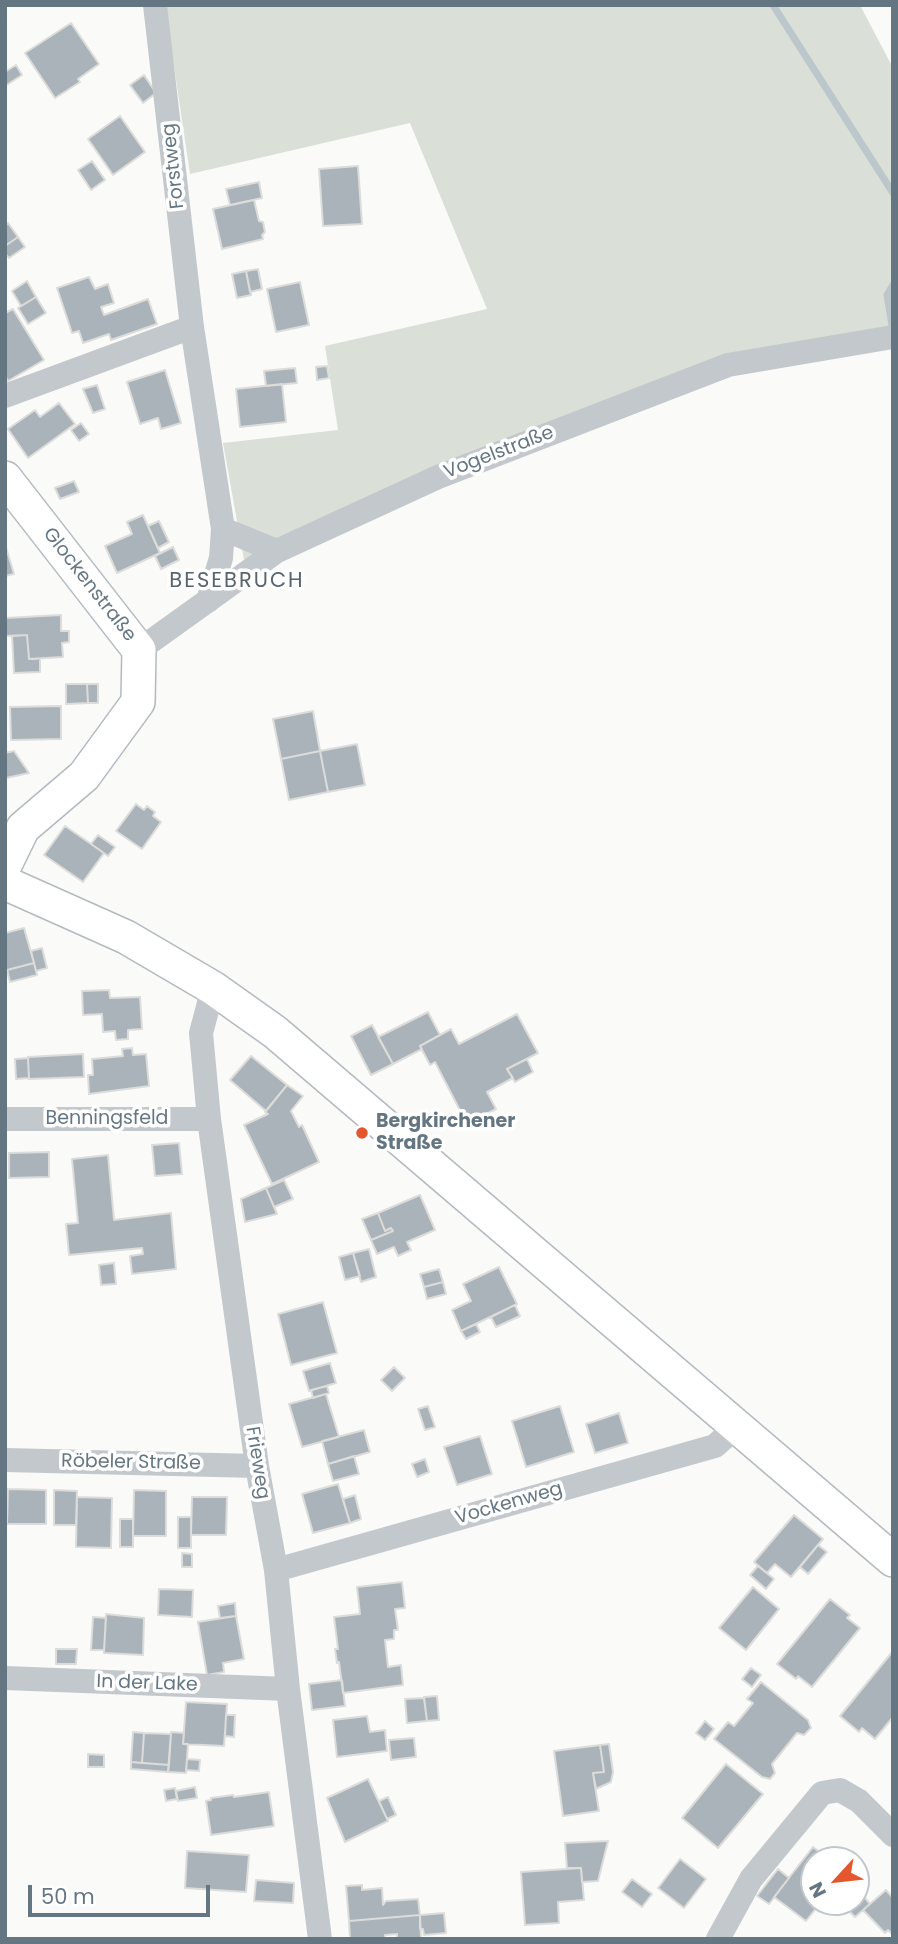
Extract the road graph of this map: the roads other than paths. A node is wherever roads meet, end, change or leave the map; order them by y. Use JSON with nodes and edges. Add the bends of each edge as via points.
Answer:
{"nodes":[{"id":1,"x":155,"y":5,"type":"edge"},
{"id":2,"x":192,"y":327,"type":"junction"},
{"id":3,"x":890,"y":337,"type":"edge"},
{"id":4,"x":5,"y":396,"type":"edge"},
{"id":5,"x":5,"y":478,"type":"edge"},
{"id":6,"x":17,"y":510,"type":"edge"},
{"id":7,"x":223,"y":529,"type":"junction"},
{"id":8,"x":277,"y":551,"type":"junction"},
{"id":9,"x":208,"y":601,"type":"junction"},
{"id":10,"x":139,"y":650,"type":"junction"},
{"id":11,"x":5,"y":865,"type":"edge"},
{"id":12,"x":5,"y":883,"type":"edge"},
{"id":13,"x":213,"y":988,"type":"junction"},
{"id":14,"x":5,"y":1119,"type":"edge"},
{"id":15,"x":209,"y":1119,"type":"junction"},
{"id":16,"x":736,"y":1427,"type":"junction"},
{"id":17,"x":5,"y":1460,"type":"edge"},
{"id":18,"x":257,"y":1466,"type":"junction"},
{"id":19,"x":893,"y":1560,"type":"edge"},
{"id":20,"x":276,"y":1570,"type":"junction"},
{"id":21,"x":5,"y":1678,"type":"edge"},
{"id":22,"x":288,"y":1689,"type":"junction"},
{"id":23,"x":893,"y":1835,"type":"edge"},
{"id":24,"x":320,"y":1939,"type":"edge"},
{"id":25,"x":718,"y":1939,"type":"edge"}],
"edges":[{"from":1,"to":2,"type":"street","name":"Forstweg"},
{"from":2,"to":4,"type":"street"},
{"from":2,"to":7,"type":"street","name":"Forstweg"},
{"from":3,"to":8,"type":"street","name":"Vogelstraße","via":[[728,365],[438,477]]},
{"from":5,"to":6,"type":"street","name":"Glockenstraße"},
{"from":6,"to":10,"type":"street","name":"Glockenstraße"},
{"from":7,"to":8,"type":"street"},
{"from":7,"to":9,"type":"street","name":"Forstweg","via":[[221,558]]},
{"from":8,"to":9,"type":"street","name":"Vogelstraße"},
{"from":9,"to":10,"type":"street","name":"Vogelstraße"},
{"from":10,"to":11,"type":"street","name":"Glockenstraße","via":[[138,702],[84,776],[23,828]]},
{"from":12,"to":13,"type":"street","via":[[126,937]]},
{"from":13,"to":15,"type":"street","name":"Frieweg","via":[[201,1033]]},
{"from":13,"to":16,"type":"street","via":[[275,1032]]},
{"from":14,"to":15,"type":"street","name":"Benningsfeld"},
{"from":15,"to":18,"type":"street","name":"Frieweg"},
{"from":16,"to":19,"type":"street"},
{"from":16,"to":20,"type":"street","name":"Vockenweg","via":[[715,1446]]},
{"from":17,"to":18,"type":"street","name":"Röbeler Straße"},
{"from":18,"to":20,"type":"street","name":"Frieweg"},
{"from":20,"to":22,"type":"street","name":"Frieweg"},
{"from":21,"to":22,"type":"street","name":"In der Lake"},
{"from":22,"to":24,"type":"street","name":"Frieweg"},
{"from":23,"to":25,"type":"street","via":[[841,1790],[822,1793],[751,1879]]}]}
